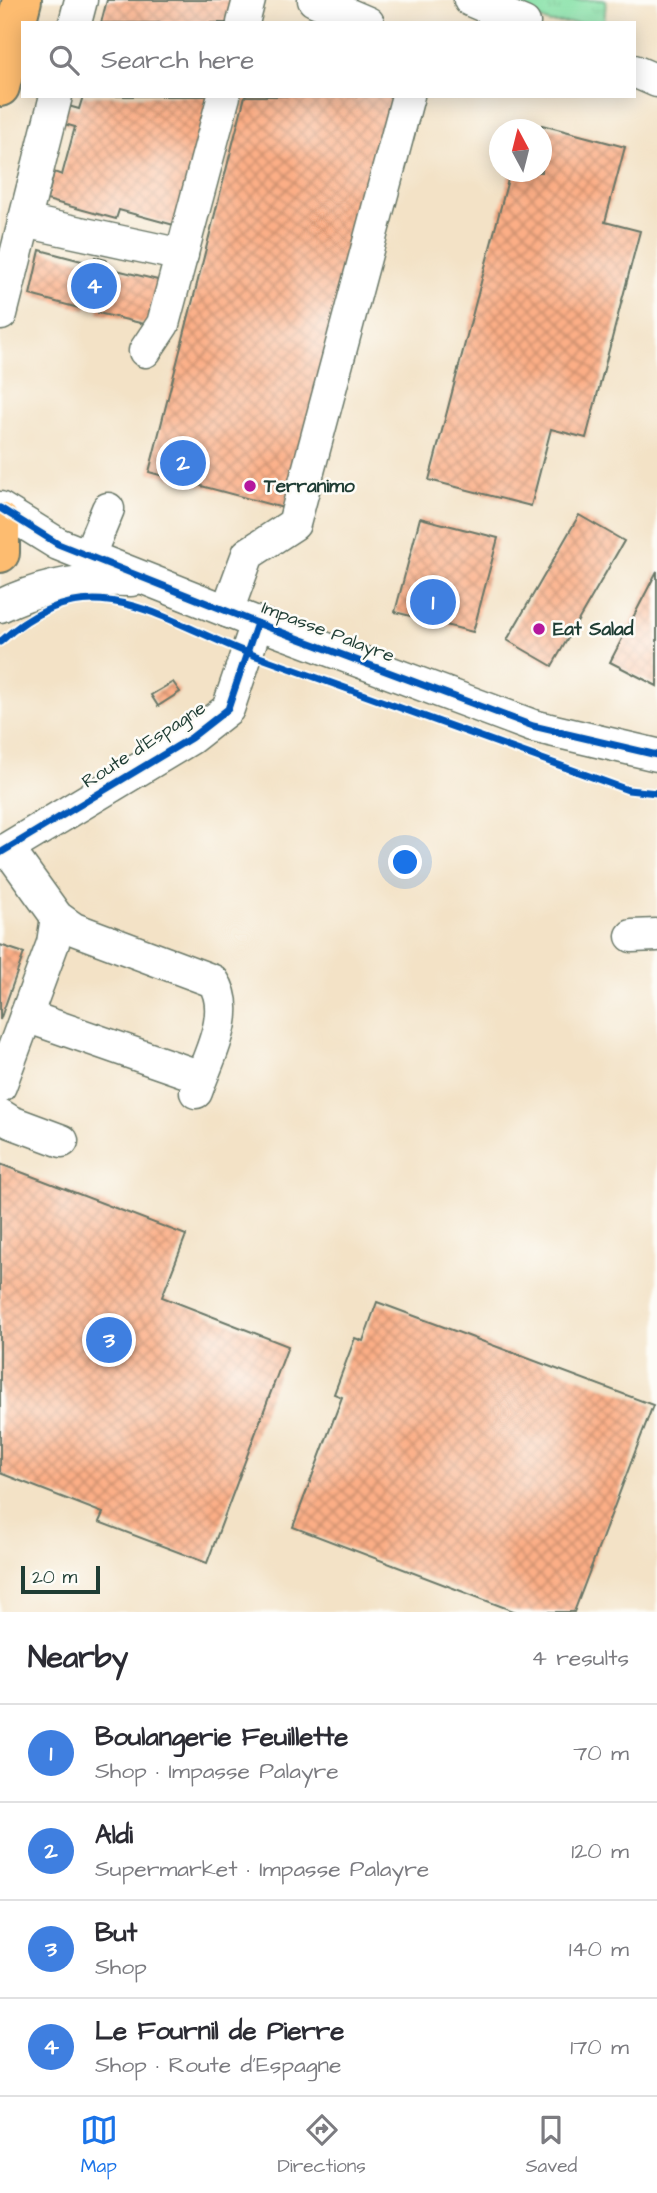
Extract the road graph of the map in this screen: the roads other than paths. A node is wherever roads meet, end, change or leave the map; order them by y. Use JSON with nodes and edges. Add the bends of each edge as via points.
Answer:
{"nodes":[{"id":1,"x":22,"y":0,"type":"edge"},
{"id":2,"x":81,"y":0,"type":"edge"},
{"id":3,"x":249,"y":0,"type":"edge"},
{"id":4,"x":314,"y":0,"type":"edge"},
{"id":5,"x":470,"y":0,"type":"edge"},
{"id":6,"x":76,"y":21,"type":"edge"},
{"id":7,"x":244,"y":21,"type":"edge"},
{"id":8,"x":363,"y":21,"type":"edge"},
{"id":9,"x":519,"y":21,"type":"edge"},
{"id":10,"x":636,"y":72,"type":"edge"},
{"id":11,"x":657,"y":81,"type":"edge"},
{"id":12,"x":0,"y":87,"type":"edge"},
{"id":13,"x":55,"y":98,"type":"edge"},
{"id":14,"x":223,"y":98,"type":"edge"},
{"id":15,"x":407,"y":98,"type":"edge"},
{"id":16,"x":24,"y":221,"type":"junction"},
{"id":17,"x":181,"y":255,"type":"junction"},
{"id":18,"x":1,"y":314,"type":"edge"},
{"id":19,"x":145,"y":351,"type":"dead end"},
{"id":20,"x":0,"y":508,"type":"edge"},
{"id":21,"x":108,"y":509,"type":"dead end"},
{"id":22,"x":0,"y":522,"type":"edge"},
{"id":23,"x":0,"y":553,"type":"edge"},
{"id":24,"x":89,"y":555,"type":"junction"},
{"id":25,"x":150,"y":581,"type":"junction"},
{"id":26,"x":0,"y":606,"type":"edge"},
{"id":27,"x":227,"y":611,"type":"junction"},
{"id":28,"x":257,"y":623,"type":"junction"},
{"id":29,"x":657,"y":755,"type":"edge"},
{"id":30,"x":4,"y":851,"type":"edge"},
{"id":31,"x":57,"y":917,"type":"junction"},
{"id":32,"x":26,"y":1016,"type":"junction"},
{"id":33,"x":0,"y":1086,"type":"edge"},
{"id":34,"x":0,"y":1115,"type":"edge"},
{"id":35,"x":62,"y":1141,"type":"dead end"}],
"edges":[{"from":1,"to":12,"type":"main road"},
{"from":2,"to":6,"type":"street"},
{"from":3,"to":7,"type":"street"},
{"from":4,"to":8,"type":"street"},
{"from":5,"to":9,"type":"street"},
{"from":10,"to":11,"type":"street"},
{"from":13,"to":16,"type":"street"},
{"from":14,"to":17,"type":"street"},
{"from":15,"to":27,"type":"street","via":[[294,524],[248,554]]},
{"from":16,"to":17,"type":"street"},
{"from":16,"to":18,"type":"street"},
{"from":17,"to":19,"type":"street","via":[[163,324]]},
{"from":20,"to":24,"type":"street","name":"Impasse Palayre","via":[[58,544]]},
{"from":21,"to":24,"type":"street"},
{"from":22,"to":23,"type":"main road"},
{"from":24,"to":25,"type":"street","name":"Impasse Palayre"},
{"from":25,"to":26,"type":"street","name":"Impasse Palayre","via":[[94,579],[55,585]]},
{"from":25,"to":27,"type":"street","name":"Impasse Palayre"},
{"from":27,"to":28,"type":"street","name":"Impasse Palayre"},
{"from":28,"to":29,"type":"street","name":"Impasse Palayre","via":[[533,726]]},
{"from":28,"to":30,"type":"street","name":"Route d'Espagne","via":[[228,709],[191,738]]},
{"from":30,"to":31,"type":"street"},
{"from":31,"to":32,"type":"street","via":[[53,943]]},
{"from":31,"to":32,"type":"street","via":[[74,929],[212,981],[222,998],[223,1015],[198,1085]]},
{"from":32,"to":33,"type":"street"},
{"from":34,"to":35,"type":"street"}]}
